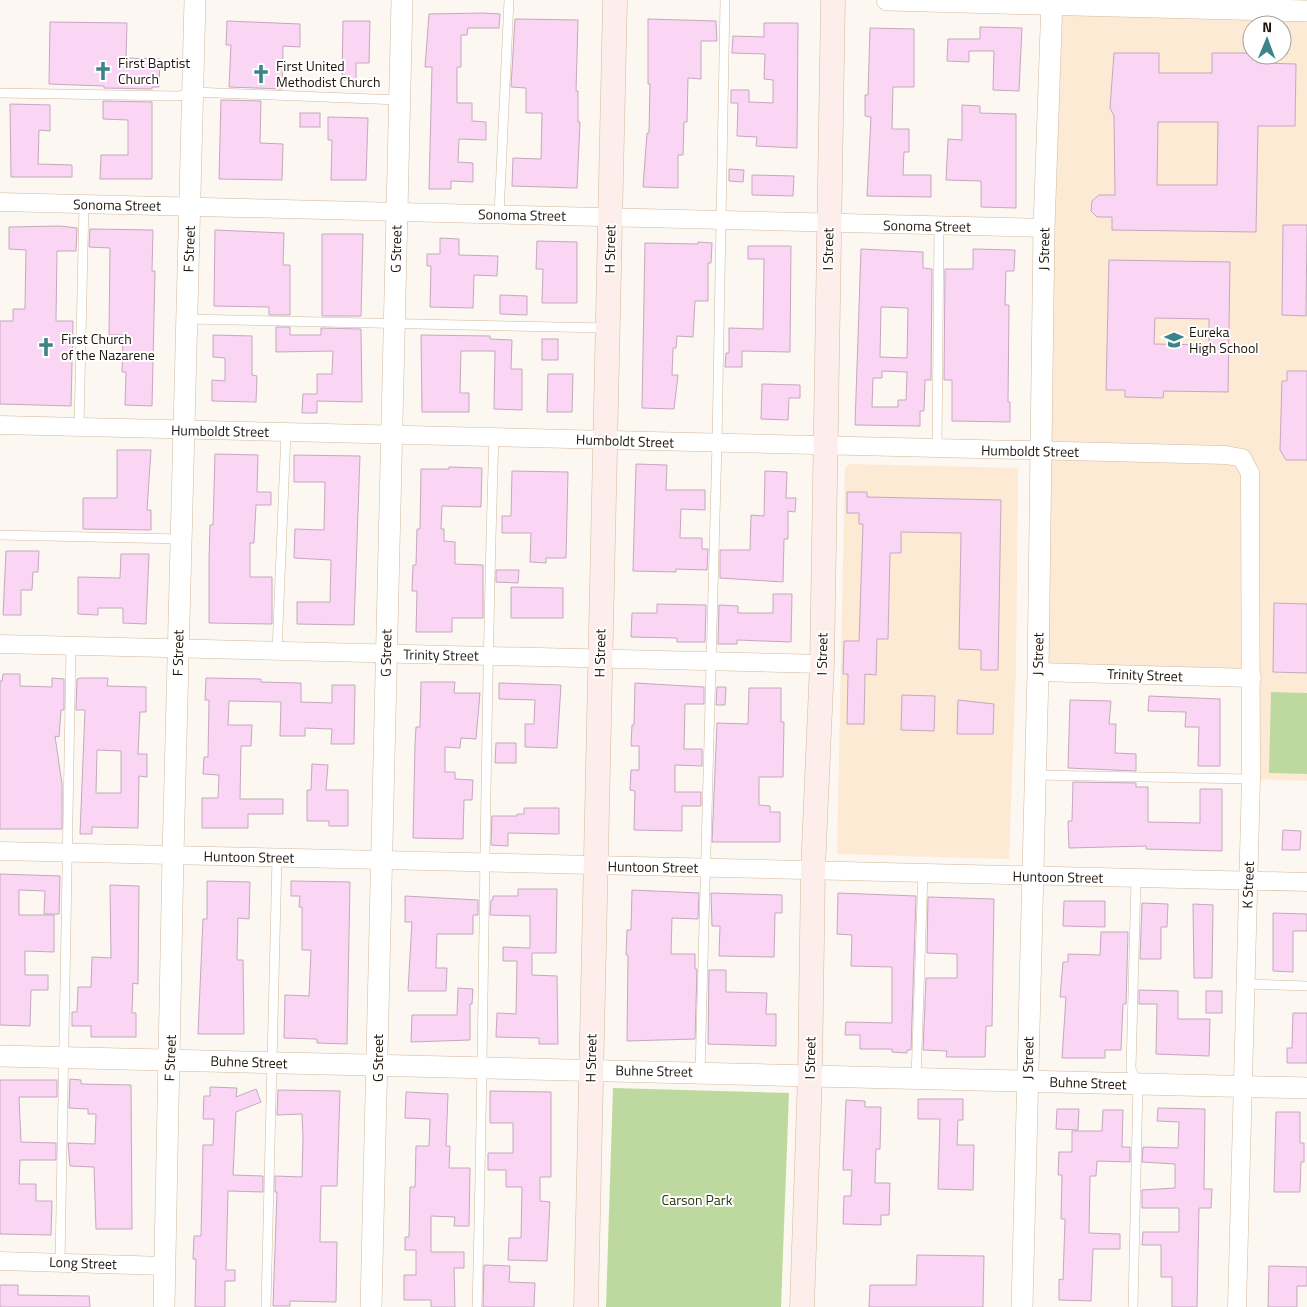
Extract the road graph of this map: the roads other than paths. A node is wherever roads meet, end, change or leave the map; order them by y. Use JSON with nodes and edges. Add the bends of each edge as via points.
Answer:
{"nodes":[{"id":1,"x":195,"y":0,"type":"edge"},
{"id":2,"x":402,"y":0,"type":"edge"},
{"id":3,"x":509,"y":0,"type":"edge"},
{"id":4,"x":615,"y":0,"type":"edge"},
{"id":5,"x":726,"y":0,"type":"edge"},
{"id":6,"x":833,"y":0,"type":"edge"},
{"id":7,"x":887,"y":0,"type":"edge"},
{"id":8,"x":946,"y":1,"type":"edge"},
{"id":9,"x":1052,"y":2,"type":"edge"},
{"id":10,"x":1197,"y":4,"type":"edge"},
{"id":11,"x":1302,"y":7,"type":"edge"},
{"id":12,"x":193,"y":92,"type":"junction"},
{"id":13,"x":0,"y":93,"type":"edge"},
{"id":14,"x":400,"y":100,"type":"junction"},
{"id":15,"x":0,"y":202,"type":"edge"},
{"id":16,"x":84,"y":204,"type":"junction"},
{"id":17,"x":190,"y":207,"type":"junction"},
{"id":18,"x":397,"y":212,"type":"junction"},
{"id":19,"x":499,"y":215,"type":"junction"},
{"id":20,"x":610,"y":218,"type":"junction"},
{"id":21,"x":721,"y":220,"type":"junction"},
{"id":22,"x":828,"y":223,"type":"junction"},
{"id":23,"x":939,"y":226,"type":"junction"},
{"id":24,"x":1044,"y":228,"type":"junction"},
{"id":25,"x":187,"y":319,"type":"junction"},
{"id":26,"x":394,"y":325,"type":"junction"},
{"id":27,"x":608,"y":328,"type":"junction"},
{"id":28,"x":0,"y":425,"type":"edge"},
{"id":29,"x":79,"y":427,"type":"junction"},
{"id":30,"x":185,"y":430,"type":"junction"},
{"id":31,"x":286,"y":432,"type":"junction"},
{"id":32,"x":392,"y":435,"type":"junction"},
{"id":33,"x":494,"y":438,"type":"junction"},
{"id":34,"x":605,"y":440,"type":"junction"},
{"id":35,"x":717,"y":443,"type":"junction"},
{"id":36,"x":825,"y":446,"type":"junction"},
{"id":37,"x":937,"y":449,"type":"junction"},
{"id":38,"x":1040,"y":452,"type":"junction"},
{"id":39,"x":1247,"y":464,"type":"joint"},
{"id":40,"x":0,"y":535,"type":"edge"},
{"id":41,"x":182,"y":539,"type":"junction"},
{"id":42,"x":0,"y":644,"type":"edge"},
{"id":43,"x":71,"y":646,"type":"junction"},
{"id":44,"x":178,"y":650,"type":"junction"},
{"id":45,"x":278,"y":650,"type":"junction"},
{"id":46,"x":386,"y":653,"type":"junction"},
{"id":47,"x":487,"y":656,"type":"junction"},
{"id":48,"x":600,"y":658,"type":"junction"},
{"id":49,"x":710,"y":661,"type":"junction"},
{"id":50,"x":822,"y":664,"type":"junction"},
{"id":51,"x":1038,"y":672,"type":"junction"},
{"id":52,"x":1252,"y":678,"type":"junction"},
{"id":53,"x":1035,"y":775,"type":"junction"},
{"id":54,"x":1251,"y":780,"type":"junction"},
{"id":55,"x":0,"y":851,"type":"edge"},
{"id":56,"x":68,"y":853,"type":"junction"},
{"id":57,"x":173,"y":855,"type":"junction"},
{"id":58,"x":277,"y":858,"type":"junction"},
{"id":59,"x":381,"y":860,"type":"junction"},
{"id":60,"x":486,"y":863,"type":"junction"},
{"id":61,"x":596,"y":866,"type":"junction"},
{"id":62,"x":706,"y":868,"type":"junction"},
{"id":63,"x":813,"y":870,"type":"junction"},
{"id":64,"x":923,"y":873,"type":"junction"},
{"id":65,"x":1033,"y":876,"type":"junction"},
{"id":66,"x":1136,"y":879,"type":"junction"},
{"id":67,"x":1248,"y":881,"type":"junction"},
{"id":68,"x":1307,"y":882,"type":"edge"},
{"id":69,"x":1245,"y":984,"type":"junction"},
{"id":70,"x":1307,"y":986,"type":"edge"},
{"id":71,"x":0,"y":1056,"type":"edge"},
{"id":72,"x":63,"y":1058,"type":"junction"},
{"id":73,"x":170,"y":1060,"type":"junction"},
{"id":74,"x":274,"y":1063,"type":"junction"},
{"id":75,"x":378,"y":1066,"type":"junction"},
{"id":76,"x":483,"y":1068,"type":"junction"},
{"id":77,"x":591,"y":1070,"type":"junction"},
{"id":78,"x":700,"y":1072,"type":"junction"},
{"id":79,"x":810,"y":1075,"type":"junction"},
{"id":80,"x":916,"y":1078,"type":"junction"},
{"id":81,"x":1028,"y":1081,"type":"junction"},
{"id":82,"x":1138,"y":1084,"type":"junction"},
{"id":83,"x":1243,"y":1086,"type":"junction"},
{"id":84,"x":1307,"y":1088,"type":"edge"},
{"id":85,"x":0,"y":1261,"type":"edge"},
{"id":86,"x":60,"y":1263,"type":"junction"},
{"id":87,"x":166,"y":1266,"type":"junction"},
{"id":88,"x":164,"y":1307,"type":"edge"},
{"id":89,"x":266,"y":1307,"type":"edge"},
{"id":90,"x":371,"y":1307,"type":"edge"},
{"id":91,"x":477,"y":1307,"type":"edge"},
{"id":92,"x":586,"y":1307,"type":"edge"},
{"id":93,"x":802,"y":1307,"type":"edge"},
{"id":94,"x":1022,"y":1307,"type":"edge"},
{"id":95,"x":1133,"y":1307,"type":"edge"},
{"id":96,"x":1237,"y":1307,"type":"edge"}],
"edges":[{"from":1,"to":12,"type":"street","name":"F Street"},
{"from":2,"to":14,"type":"street","name":"G Street"},
{"from":3,"to":19,"type":"lane"},
{"from":4,"to":20,"type":"main road","name":"H Street"},
{"from":5,"to":21,"type":"lane"},
{"from":6,"to":22,"type":"main road","name":"I Street"},
{"from":7,"to":8,"type":"street"},
{"from":8,"to":9,"type":"street"},
{"from":9,"to":10,"type":"street"},
{"from":9,"to":24,"type":"street","name":"J Street"},
{"from":10,"to":11,"type":"street"},
{"from":12,"to":13,"type":"lane","via":[[179,96]]},
{"from":12,"to":14,"type":"lane"},
{"from":12,"to":17,"type":"street","name":"F Street"},
{"from":14,"to":18,"type":"street","name":"G Street"},
{"from":15,"to":16,"type":"street","name":"Sonoma Street"},
{"from":16,"to":17,"type":"street","name":"Sonoma Street"},
{"from":16,"to":29,"type":"lane"},
{"from":17,"to":18,"type":"street","name":"Sonoma Street"},
{"from":17,"to":25,"type":"street","name":"F Street"},
{"from":18,"to":19,"type":"street","name":"Sonoma Street"},
{"from":18,"to":26,"type":"street","name":"G Street"},
{"from":19,"to":20,"type":"street","name":"Sonoma Street"},
{"from":20,"to":21,"type":"street","name":"Sonoma Street"},
{"from":20,"to":27,"type":"main road","name":"H Street"},
{"from":21,"to":22,"type":"street","name":"Sonoma Street"},
{"from":21,"to":35,"type":"lane"},
{"from":22,"to":23,"type":"street","name":"Sonoma Street"},
{"from":22,"to":36,"type":"main road","name":"I Street"},
{"from":23,"to":24,"type":"street","name":"Sonoma Street"},
{"from":23,"to":37,"type":"lane"},
{"from":24,"to":38,"type":"street","name":"J Street"},
{"from":25,"to":26,"type":"lane"},
{"from":25,"to":30,"type":"street","name":"F Street"},
{"from":26,"to":27,"type":"lane"},
{"from":26,"to":32,"type":"street","name":"G Street"},
{"from":27,"to":34,"type":"main road","name":"H Street"},
{"from":28,"to":29,"type":"street","name":"Humboldt Street"},
{"from":29,"to":30,"type":"street","name":"Humboldt Street"},
{"from":30,"to":31,"type":"street","name":"Humboldt Street"},
{"from":30,"to":41,"type":"street","name":"F Street"},
{"from":31,"to":32,"type":"street","name":"Humboldt Street"},
{"from":31,"to":45,"type":"lane"},
{"from":32,"to":33,"type":"street","name":"Humboldt Street"},
{"from":32,"to":46,"type":"street","name":"G Street"},
{"from":33,"to":34,"type":"street","name":"Humboldt Street"},
{"from":33,"to":47,"type":"lane"},
{"from":34,"to":35,"type":"street","name":"Humboldt Street"},
{"from":34,"to":48,"type":"main road","name":"H Street"},
{"from":35,"to":36,"type":"street","name":"Humboldt Street"},
{"from":35,"to":49,"type":"lane"},
{"from":36,"to":37,"type":"street","name":"Humboldt Street"},
{"from":36,"to":50,"type":"main road","name":"I Street"},
{"from":37,"to":38,"type":"street","name":"Humboldt Street"},
{"from":38,"to":39,"type":"street","name":"Humboldt Street","via":[[1226,455],[1242,458]]},
{"from":38,"to":51,"type":"street","name":"J Street"},
{"from":39,"to":52,"type":"street","name":"K Street","via":[[1250,473]]},
{"from":40,"to":41,"type":"lane"},
{"from":41,"to":44,"type":"street","name":"F Street"},
{"from":42,"to":43,"type":"street","name":"Trinity Street"},
{"from":43,"to":44,"type":"street","name":"Trinity Street"},
{"from":43,"to":56,"type":"lane"},
{"from":44,"to":45,"type":"street","name":"Trinity Street"},
{"from":44,"to":57,"type":"street","name":"F Street"},
{"from":45,"to":46,"type":"street","name":"Trinity Street"},
{"from":46,"to":47,"type":"street","name":"Trinity Street"},
{"from":46,"to":59,"type":"street","name":"G Street"},
{"from":47,"to":48,"type":"street","name":"Trinity Street"},
{"from":47,"to":60,"type":"lane"},
{"from":48,"to":49,"type":"street","name":"Trinity Street"},
{"from":48,"to":61,"type":"main road","name":"H Street"},
{"from":49,"to":50,"type":"street","name":"Trinity Street"},
{"from":49,"to":62,"type":"lane"},
{"from":50,"to":63,"type":"main road","name":"I Street"},
{"from":51,"to":52,"type":"street","name":"Trinity Street"},
{"from":51,"to":53,"type":"street","name":"J Street"},
{"from":52,"to":54,"type":"street","name":"K Street"},
{"from":53,"to":54,"type":"lane"},
{"from":53,"to":65,"type":"street","name":"J Street"},
{"from":54,"to":67,"type":"street","name":"K Street"},
{"from":55,"to":56,"type":"street","name":"Huntoon Street"},
{"from":56,"to":57,"type":"street","name":"Huntoon Street"},
{"from":56,"to":72,"type":"lane"},
{"from":57,"to":58,"type":"street","name":"Huntoon Street"},
{"from":57,"to":73,"type":"street","name":"F Street"},
{"from":58,"to":59,"type":"street","name":"Huntoon Street"},
{"from":58,"to":74,"type":"lane"},
{"from":59,"to":60,"type":"street","name":"Huntoon Street"},
{"from":59,"to":75,"type":"street","name":"G Street"},
{"from":60,"to":61,"type":"street","name":"Huntoon Street"},
{"from":60,"to":76,"type":"lane"},
{"from":61,"to":62,"type":"street","name":"Huntoon Street"},
{"from":61,"to":77,"type":"main road","name":"H Street"},
{"from":62,"to":63,"type":"street","name":"Huntoon Street"},
{"from":62,"to":78,"type":"lane"},
{"from":63,"to":64,"type":"street","name":"Huntoon Street"},
{"from":63,"to":79,"type":"main road","name":"I Street"},
{"from":64,"to":65,"type":"street","name":"Huntoon Street"},
{"from":64,"to":80,"type":"lane"},
{"from":65,"to":66,"type":"street","name":"Huntoon Street"},
{"from":65,"to":81,"type":"street","name":"J Street"},
{"from":66,"to":67,"type":"street","name":"Huntoon Street"},
{"from":66,"to":82,"type":"lane","via":[[1130,1069]]},
{"from":67,"to":68,"type":"street","name":"Huntoon Street"},
{"from":67,"to":69,"type":"street","name":"K Street"},
{"from":69,"to":70,"type":"lane"},
{"from":69,"to":83,"type":"street","name":"K Street"},
{"from":71,"to":72,"type":"street","name":"Buhne Street"},
{"from":72,"to":73,"type":"street","name":"Buhne Street"},
{"from":72,"to":86,"type":"lane"},
{"from":73,"to":74,"type":"street","name":"Buhne Street"},
{"from":73,"to":87,"type":"street","name":"F Street"},
{"from":74,"to":75,"type":"street","name":"Buhne Street"},
{"from":74,"to":89,"type":"lane"},
{"from":75,"to":76,"type":"street","name":"Buhne Street"},
{"from":75,"to":90,"type":"street","name":"G Street"},
{"from":76,"to":77,"type":"street","name":"Buhne Street"},
{"from":76,"to":91,"type":"lane"},
{"from":77,"to":78,"type":"street","name":"Buhne Street"},
{"from":77,"to":92,"type":"main road","name":"H Street"},
{"from":78,"to":79,"type":"street","name":"Buhne Street"},
{"from":79,"to":80,"type":"street","name":"Buhne Street"},
{"from":79,"to":93,"type":"main road","name":"I Street"},
{"from":80,"to":81,"type":"street","name":"Buhne Street"},
{"from":81,"to":82,"type":"street","name":"Buhne Street"},
{"from":81,"to":94,"type":"street","name":"J Street"},
{"from":82,"to":83,"type":"street","name":"Buhne Street"},
{"from":82,"to":95,"type":"lane"},
{"from":83,"to":84,"type":"street","name":"Buhne Street"},
{"from":83,"to":96,"type":"street","name":"K Street"},
{"from":85,"to":86,"type":"street","name":"Long Street"},
{"from":86,"to":87,"type":"street","name":"Long Street"},
{"from":87,"to":88,"type":"street","name":"F Street"}]}
